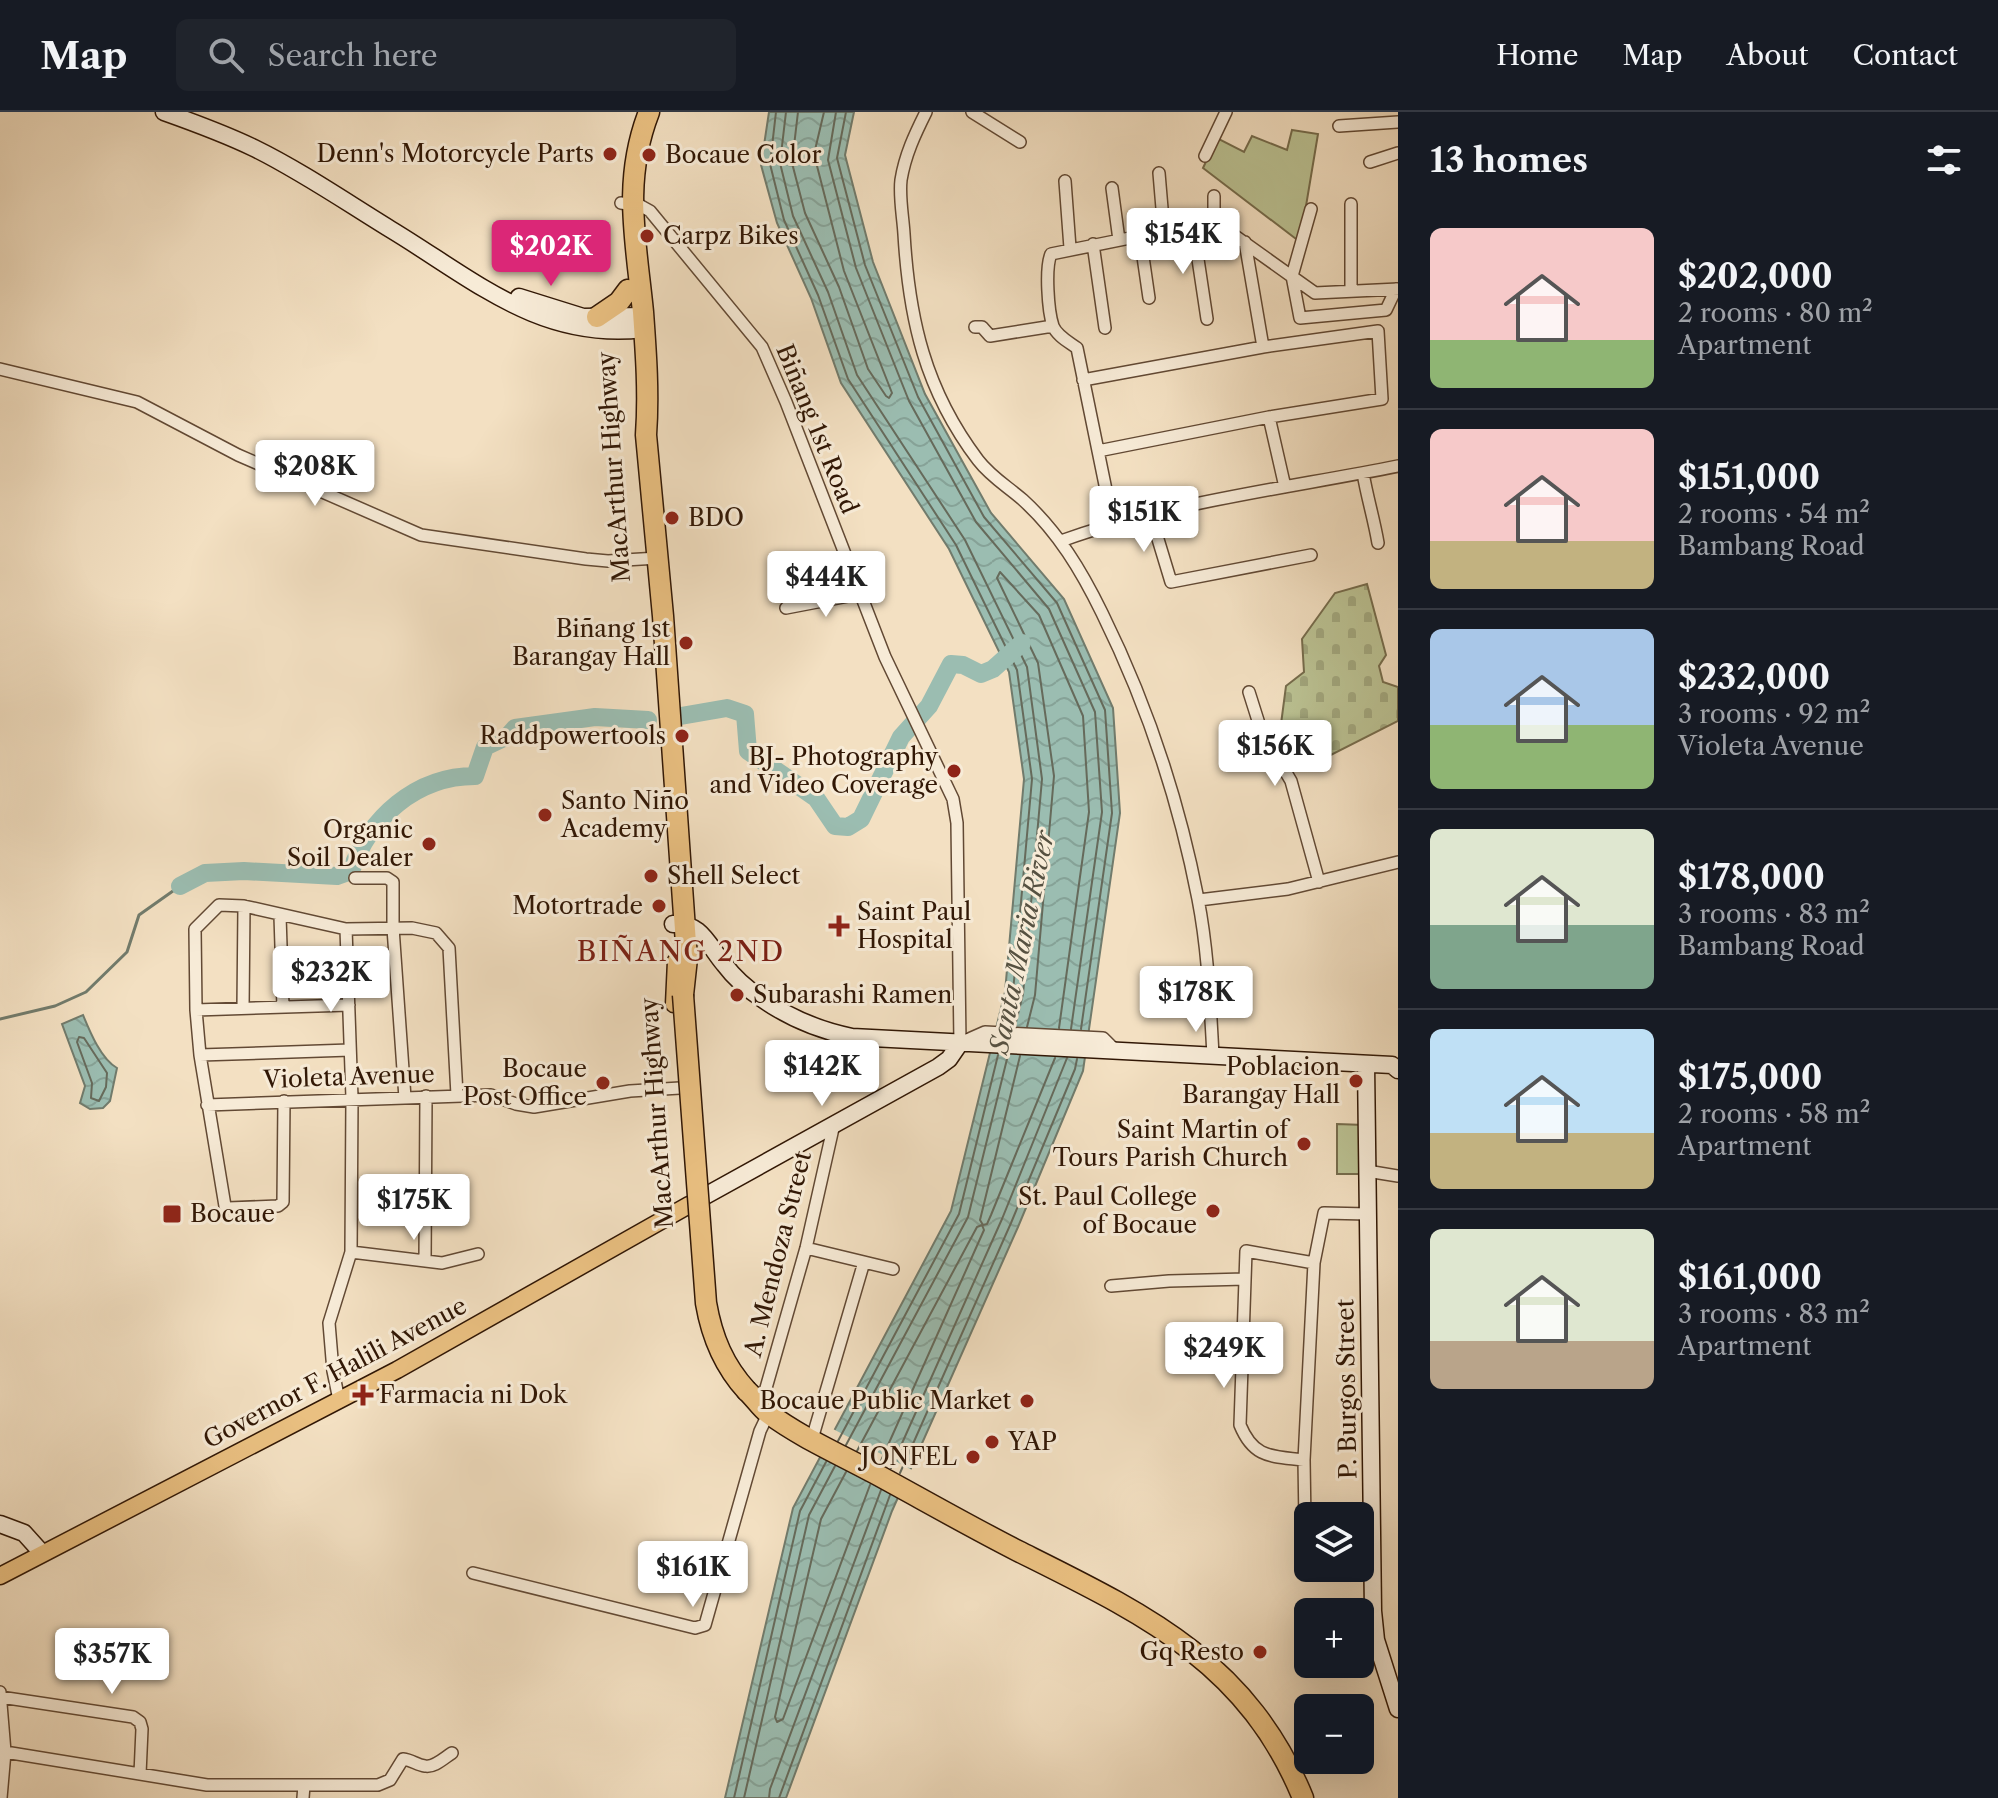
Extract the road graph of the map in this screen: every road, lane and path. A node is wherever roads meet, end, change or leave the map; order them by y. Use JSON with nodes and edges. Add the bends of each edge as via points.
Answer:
{"nodes":[{"id":1,"x":164,"y":112,"type":"edge"},
{"id":2,"x":636,"y":112,"type":"edge"},
{"id":3,"x":649,"y":112,"type":"edge"},
{"id":4,"x":926,"y":112,"type":"edge"},
{"id":5,"x":972,"y":112,"type":"edge"},
{"id":6,"x":1226,"y":112,"type":"edge"},
{"id":7,"x":1398,"y":122,"type":"edge"},
{"id":8,"x":1339,"y":126,"type":"dead end"},
{"id":9,"x":1020,"y":142,"type":"dead end"},
{"id":10,"x":1398,"y":153,"type":"edge"},
{"id":11,"x":1205,"y":156,"type":"dead end"},
{"id":12,"x":1370,"y":162,"type":"dead end"},
{"id":13,"x":1159,"y":173,"type":"dead end"},
{"id":14,"x":1065,"y":181,"type":"dead end"},
{"id":15,"x":1112,"y":188,"type":"dead end"},
{"id":16,"x":1214,"y":196,"type":"dead end"},
{"id":17,"x":626,"y":203,"type":"junction"},
{"id":18,"x":1351,"y":204,"type":"dead end"},
{"id":19,"x":1311,"y":209,"type":"dead end"},
{"id":20,"x":1214,"y":221,"type":"junction"},
{"id":21,"x":1193,"y":226,"type":"junction"},
{"id":22,"x":1164,"y":232,"type":"junction"},
{"id":23,"x":1140,"y":236,"type":"junction"},
{"id":24,"x":1119,"y":240,"type":"junction"},
{"id":25,"x":1245,"y":242,"type":"junction"},
{"id":26,"x":1093,"y":244,"type":"junction"},
{"id":27,"x":1070,"y":248,"type":"junction"},
{"id":28,"x":1292,"y":276,"type":"junction"},
{"id":29,"x":472,"y":281,"type":"junction"},
{"id":30,"x":1397,"y":289,"type":"edge"},
{"id":31,"x":628,"y":290,"type":"junction"},
{"id":32,"x":1351,"y":291,"type":"junction"},
{"id":33,"x":1149,"y":298,"type":"dead end"},
{"id":34,"x":1341,"y":314,"type":"junction"},
{"id":35,"x":597,"y":317,"type":"junction"},
{"id":36,"x":1207,"y":319,"type":"dead end"},
{"id":37,"x":636,"y":323,"type":"junction"},
{"id":38,"x":1053,"y":326,"type":"junction"},
{"id":39,"x":975,"y":327,"type":"dead end"},
{"id":40,"x":1105,"y":328,"type":"dead end"},
{"id":41,"x":1343,"y":334,"type":"junction"},
{"id":42,"x":1263,"y":347,"type":"junction"},
{"id":43,"x":0,"y":369,"type":"edge"},
{"id":44,"x":1083,"y":380,"type":"junction"},
{"id":45,"x":1269,"y":417,"type":"junction"},
{"id":46,"x":1098,"y":451,"type":"junction"},
{"id":47,"x":1398,"y":466,"type":"edge"},
{"id":48,"x":1363,"y":473,"type":"junction"},
{"id":49,"x":1285,"y":487,"type":"junction"},
{"id":50,"x":1151,"y":516,"type":"junction"},
{"id":51,"x":1113,"y":524,"type":"junction"},
{"id":52,"x":1061,"y":541,"type":"junction"},
{"id":53,"x":1378,"y":543,"type":"dead end"},
{"id":54,"x":1311,"y":555,"type":"dead end"},
{"id":55,"x":652,"y":559,"type":"junction"},
{"id":56,"x":859,"y":594,"type":"junction"},
{"id":57,"x":786,"y":608,"type":"dead end"},
{"id":58,"x":1249,"y":692,"type":"dead end"},
{"id":59,"x":1398,"y":862,"type":"edge"},
{"id":60,"x":355,"y":878,"type":"dead end"},
{"id":61,"x":1319,"y":882,"type":"junction"},
{"id":62,"x":1199,"y":900,"type":"junction"},
{"id":63,"x":244,"y":906,"type":"junction"},
{"id":64,"x":280,"y":916,"type":"junction"},
{"id":65,"x":679,"y":924,"type":"junction"},
{"id":66,"x":393,"y":928,"type":"junction"},
{"id":67,"x":346,"y":929,"type":"junction"},
{"id":68,"x":681,"y":959,"type":"junction"},
{"id":69,"x":349,"y":1005,"type":"junction"},
{"id":70,"x":283,"y":1007,"type":"junction"},
{"id":71,"x":243,"y":1008,"type":"junction"},
{"id":72,"x":196,"y":1010,"type":"junction"},
{"id":73,"x":960,"y":1043,"type":"junction"},
{"id":74,"x":350,"y":1050,"type":"junction"},
{"id":75,"x":200,"y":1055,"type":"junction"},
{"id":76,"x":1213,"y":1055,"type":"junction"},
{"id":77,"x":1366,"y":1064,"type":"junction"},
{"id":78,"x":1396,"y":1067,"type":"edge"},
{"id":79,"x":680,"y":1088,"type":"junction"},
{"id":80,"x":457,"y":1095,"type":"junction"},
{"id":81,"x":426,"y":1096,"type":"junction"},
{"id":82,"x":352,"y":1098,"type":"junction"},
{"id":83,"x":405,"y":1098,"type":"junction"},
{"id":84,"x":284,"y":1101,"type":"junction"},
{"id":85,"x":207,"y":1105,"type":"junction"},
{"id":86,"x":834,"y":1124,"type":"junction"},
{"id":87,"x":1367,"y":1171,"type":"junction"},
{"id":88,"x":1398,"y":1176,"type":"edge"},
{"id":89,"x":705,"y":1196,"type":"junction"},
{"id":90,"x":689,"y":1205,"type":"junction"},
{"id":91,"x":1368,"y":1214,"type":"junction"},
{"id":92,"x":806,"y":1248,"type":"junction"},
{"id":93,"x":351,"y":1252,"type":"junction"},
{"id":94,"x":478,"y":1254,"type":"dead end"},
{"id":95,"x":425,"y":1261,"type":"junction"},
{"id":96,"x":864,"y":1262,"type":"junction"},
{"id":97,"x":1314,"y":1263,"type":"junction"},
{"id":98,"x":893,"y":1269,"type":"dead end"},
{"id":99,"x":1245,"y":1279,"type":"junction"},
{"id":100,"x":1111,"y":1286,"type":"dead end"},
{"id":101,"x":339,"y":1400,"type":"junction"},
{"id":102,"x":763,"y":1403,"type":"junction"},
{"id":103,"x":815,"y":1436,"type":"junction"},
{"id":104,"x":1304,"y":1460,"type":"junction"},
{"id":105,"x":913,"y":1488,"type":"junction"},
{"id":106,"x":1305,"y":1502,"type":"edge"},
{"id":107,"x":0,"y":1524,"type":"edge"},
{"id":108,"x":42,"y":1553,"type":"junction"},
{"id":109,"x":473,"y":1573,"type":"dead end"},
{"id":110,"x":0,"y":1576,"type":"edge"},
{"id":111,"x":0,"y":1694,"type":"edge"},
{"id":112,"x":1398,"y":1709,"type":"edge"},
{"id":113,"x":5,"y":1752,"type":"junction"},
{"id":114,"x":452,"y":1753,"type":"dead end"},
{"id":115,"x":140,"y":1774,"type":"junction"},
{"id":116,"x":378,"y":1785,"type":"junction"},
{"id":117,"x":304,"y":1792,"type":"edge"},
{"id":118,"x":1,"y":1798,"type":"edge"},
{"id":119,"x":373,"y":1798,"type":"edge"},
{"id":120,"x":1303,"y":1798,"type":"edge"},
{"id":121,"x":1312,"y":1798,"type":"edge"}],
"edges":[{"from":1,"to":29,"type":"main road","via":[[257,150]]},
{"from":2,"to":17,"type":"highway","name":"MacArthur Highway","via":[[624,163]]},
{"from":3,"to":17,"type":"highway","name":"MacArthur Highway"},
{"from":4,"to":52,"type":"street","via":[[909,146],[901,182],[907,289],[921,352],[951,420],[977,459]]},
{"from":5,"to":9,"type":"street"},
{"from":6,"to":11,"type":"street"},
{"from":7,"to":8,"type":"street"},
{"from":10,"to":12,"type":"street"},
{"from":13,"to":22,"type":"street"},
{"from":14,"to":27,"type":"street"},
{"from":15,"to":24,"type":"street"},
{"from":16,"to":20,"type":"street"},
{"from":17,"to":31,"type":"highway","name":"MacArthur Highway"},
{"from":17,"to":37,"type":"highway","name":"MacArthur Highway"},
{"from":17,"to":56,"type":"street","name":"Biñang 1st Road","via":[[656,217],[762,347]]},
{"from":18,"to":32,"type":"street"},
{"from":19,"to":28,"type":"street"},
{"from":20,"to":21,"type":"street"},
{"from":20,"to":25,"type":"street"},
{"from":21,"to":22,"type":"street"},
{"from":21,"to":36,"type":"street"},
{"from":22,"to":23,"type":"street"},
{"from":23,"to":24,"type":"street"},
{"from":23,"to":33,"type":"street"},
{"from":24,"to":26,"type":"street"},
{"from":25,"to":28,"type":"street"},
{"from":25,"to":42,"type":"street"},
{"from":26,"to":27,"type":"street"},
{"from":26,"to":40,"type":"street"},
{"from":27,"to":38,"type":"street","via":[[1055,251],[1048,259]]},
{"from":28,"to":32,"type":"street","via":[[1315,293]]},
{"from":28,"to":34,"type":"street","via":[[1300,318]]},
{"from":29,"to":35,"type":"main road","via":[[538,305]]},
{"from":29,"to":37,"type":"main road","via":[[537,317],[581,329]]},
{"from":30,"to":32,"type":"street"},
{"from":30,"to":34,"type":"street","via":[[1386,310]]},
{"from":31,"to":35,"type":"highway"},
{"from":31,"to":37,"type":"highway","name":"MacArthur Highway"},
{"from":34,"to":41,"type":"street"},
{"from":35,"to":37,"type":"main road"},
{"from":37,"to":55,"type":"highway","name":"MacArthur Highway"},
{"from":38,"to":39,"type":"street","via":[[990,336],[983,327]]},
{"from":38,"to":44,"type":"street","via":[[1077,348]]},
{"from":41,"to":42,"type":"street"},
{"from":41,"to":45,"type":"street","via":[[1378,331],[1382,399]]},
{"from":42,"to":44,"type":"street"},
{"from":43,"to":55,"type":"street","via":[[137,402],[238,455],[421,535],[586,559]]},
{"from":44,"to":46,"type":"street"},
{"from":45,"to":46,"type":"street"},
{"from":45,"to":49,"type":"street"},
{"from":46,"to":51,"type":"street"},
{"from":47,"to":48,"type":"street"},
{"from":48,"to":49,"type":"street"},
{"from":48,"to":53,"type":"street"},
{"from":49,"to":50,"type":"street"},
{"from":50,"to":51,"type":"street"},
{"from":50,"to":54,"type":"street","via":[[1171,582]]},
{"from":51,"to":52,"type":"street"},
{"from":52,"to":62,"type":"street","via":[[1103,616],[1150,724]]},
{"from":55,"to":65,"type":"highway","name":"MacArthur Highway"},
{"from":56,"to":57,"type":"street"},
{"from":56,"to":73,"type":"street","name":"Biñang 1st Road","via":[[956,810]]},
{"from":58,"to":61,"type":"street","via":[[1261,730],[1291,781]]},
{"from":59,"to":61,"type":"street"},
{"from":60,"to":66,"type":"street","via":[[391,879]]},
{"from":61,"to":62,"type":"street"},
{"from":62,"to":76,"type":"street"},
{"from":63,"to":64,"type":"street"},
{"from":63,"to":71,"type":"street"},
{"from":63,"to":72,"type":"street","via":[[219,905],[195,929]]},
{"from":64,"to":67,"type":"street"},
{"from":64,"to":70,"type":"street"},
{"from":65,"to":68,"type":"highway","name":"MacArthur Highway"},
{"from":65,"to":73,"type":"main road","via":[[701,933],[750,990],[806,1024],[852,1037]]},
{"from":66,"to":67,"type":"street"},
{"from":66,"to":80,"type":"street","via":[[436,933],[449,948]]},
{"from":66,"to":83,"type":"street"},
{"from":67,"to":69,"type":"street"},
{"from":68,"to":79,"type":"main road","name":"MacArthur Highway","via":[[674,993]]},
{"from":68,"to":89,"type":"main road","name":"MacArthur Highway","via":[[692,991]]},
{"from":68,"to":102,"type":"highway","bridge":true,"via":[[706,1303],[719,1350],[735,1378]]},
{"from":69,"to":70,"type":"street"},
{"from":69,"to":74,"type":"street"},
{"from":70,"to":71,"type":"street"},
{"from":71,"to":72,"type":"street"},
{"from":72,"to":75,"type":"street"},
{"from":73,"to":76,"type":"main road","via":[[984,1039]]},
{"from":73,"to":86,"type":"main road","via":[[938,1067]]},
{"from":74,"to":75,"type":"street"},
{"from":74,"to":82,"type":"street"},
{"from":75,"to":85,"type":"street"},
{"from":76,"to":77,"type":"main road"},
{"from":77,"to":78,"type":"main road"},
{"from":77,"to":87,"type":"main road","name":"P. Burgos Street"},
{"from":79,"to":80,"type":"street","name":"Violeta Avenue","via":[[534,1107],[491,1095]]},
{"from":79,"to":90,"type":"main road","name":"MacArthur Highway"},
{"from":80,"to":81,"type":"street","name":"Violeta Avenue"},
{"from":81,"to":83,"type":"street","name":"Violeta Avenue"},
{"from":81,"to":95,"type":"street"},
{"from":82,"to":83,"type":"street","name":"Violeta Avenue"},
{"from":82,"to":84,"type":"street","name":"Violeta Avenue"},
{"from":82,"to":93,"type":"street"},
{"from":84,"to":85,"type":"street","name":"Violeta Avenue"},
{"from":84,"to":85,"type":"street","via":[[283,1202],[232,1209],[225,1206]]},
{"from":86,"to":89,"type":"main road"},
{"from":86,"to":92,"type":"street","name":"A. Mendoza Street"},
{"from":87,"to":88,"type":"street"},
{"from":87,"to":91,"type":"main road","name":"P. Burgos Street"},
{"from":89,"to":102,"type":"main road","name":"MacArthur Highway","via":[[720,1326],[735,1363]]},
{"from":90,"to":101,"type":"main road","name":"Governor F. Halili Avenue"},
{"from":90,"to":102,"type":"main road","name":"MacArthur Highway","via":[[698,1313],[709,1351],[740,1395],[755,1407]]},
{"from":91,"to":97,"type":"street","via":[[1324,1213]]},
{"from":91,"to":112,"type":"main road","name":"P. Burgos Street","via":[[1374,1625]]},
{"from":92,"to":96,"type":"street"},
{"from":92,"to":102,"type":"street","name":"A. Mendoza Street"},
{"from":93,"to":95,"type":"street"},
{"from":93,"to":101,"type":"street","via":[[329,1323]]},
{"from":94,"to":95,"type":"street","via":[[442,1263]]},
{"from":96,"to":98,"type":"street"},
{"from":96,"to":103,"type":"street"},
{"from":97,"to":99,"type":"street","via":[[1246,1251]]},
{"from":97,"to":104,"type":"street"},
{"from":99,"to":100,"type":"street"},
{"from":99,"to":104,"type":"street","via":[[1240,1425],[1254,1450]]},
{"from":101,"to":108,"type":"main road","name":"Governor F. Halili Avenue"},
{"from":102,"to":103,"type":"highway","name":"MacArthur Highway"},
{"from":102,"to":109,"type":"street","name":"A. Mendoza Street","via":[[705,1625],[695,1628]]},
{"from":103,"to":105,"type":"highway","name":"MacArthur Highway"},
{"from":104,"to":106,"type":"street"},
{"from":105,"to":120,"type":"highway","name":"MacArthur Highway","via":[[1002,1543],[1108,1595],[1191,1649],[1258,1716]]},
{"from":105,"to":121,"type":"highway","name":"MacArthur Highway","via":[[1118,1591],[1209,1650],[1239,1677],[1267,1715]]},
{"from":107,"to":108,"type":"main road","via":[[24,1533]]},
{"from":108,"to":110,"type":"main road","name":"Governor F. Halili Avenue"},
{"from":111,"to":113,"type":"street"},
{"from":111,"to":115,"type":"street","via":[[133,1717],[142,1729]]},
{"from":113,"to":115,"type":"street"},
{"from":113,"to":118,"type":"street"},
{"from":114,"to":116,"type":"street","via":[[424,1766],[403,1759],[390,1780]]},
{"from":115,"to":117,"type":"street"},
{"from":116,"to":117,"type":"street"},
{"from":116,"to":119,"type":"street"}]}
